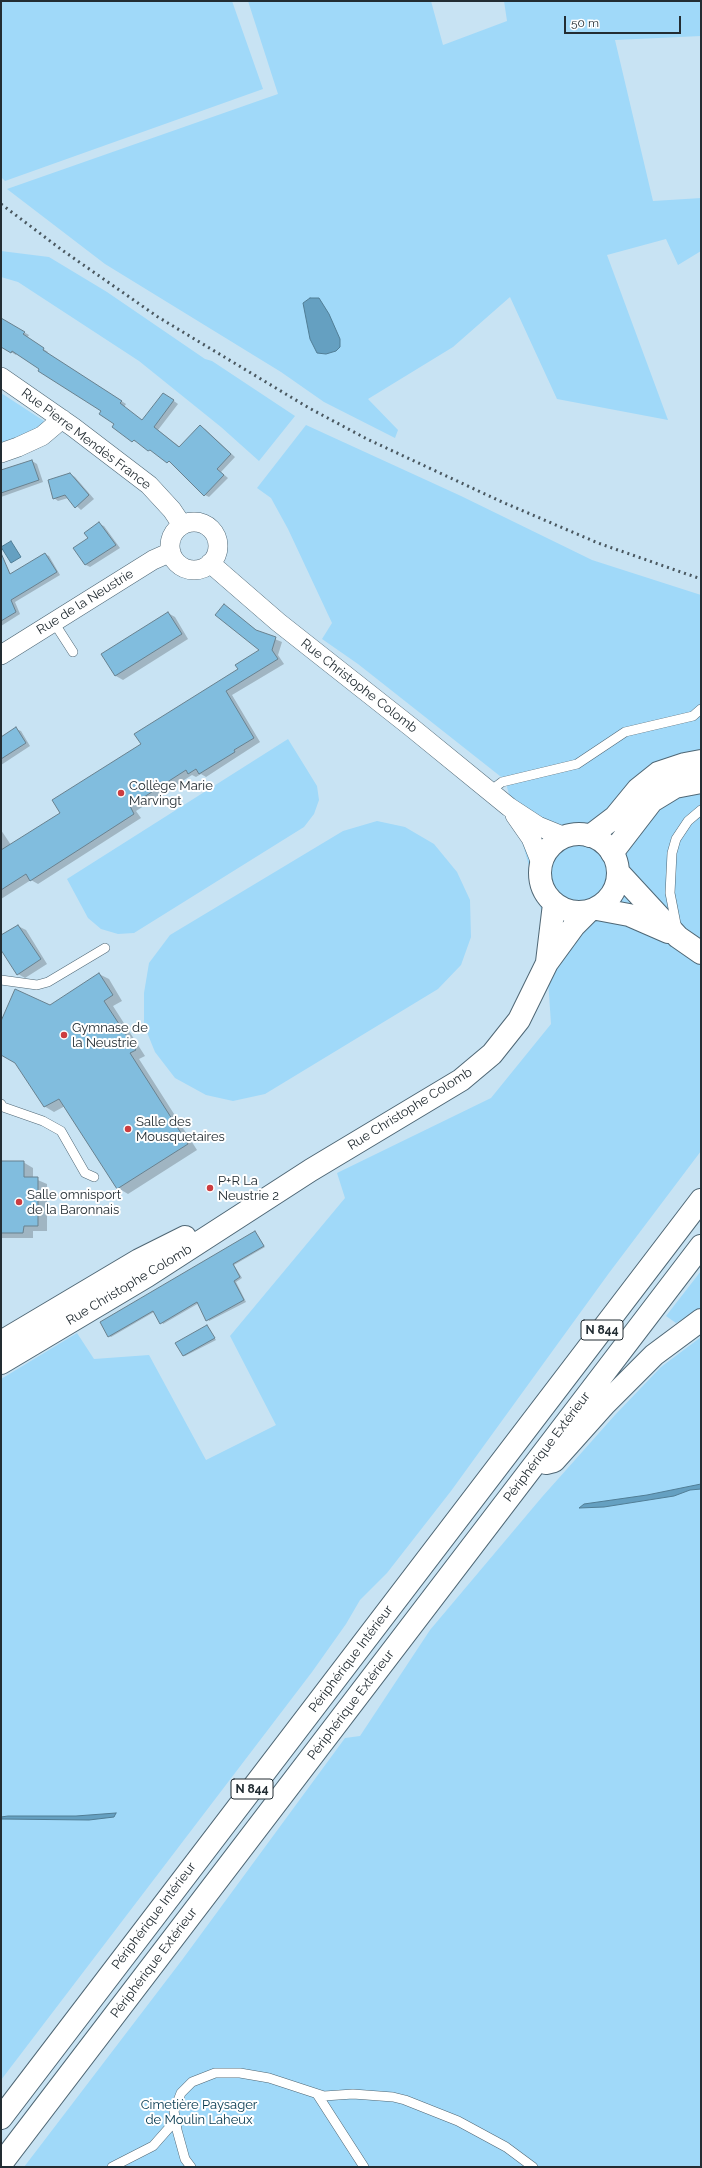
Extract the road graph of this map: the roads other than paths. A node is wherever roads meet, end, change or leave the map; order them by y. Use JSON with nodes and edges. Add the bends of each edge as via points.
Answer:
{"nodes":[{"id":1,"x":1,"y":377,"type":"edge"},
{"id":2,"x":62,"y":419,"type":"junction"},
{"id":3,"x":1,"y":453,"type":"edge"},
{"id":4,"x":182,"y":525,"type":"junction"},
{"id":5,"x":171,"y":552,"type":"junction"},
{"id":6,"x":210,"y":563,"type":"junction"},
{"id":7,"x":54,"y":621,"type":"junction"},
{"id":8,"x":73,"y":652,"type":"dead end"},
{"id":9,"x":1,"y":655,"type":"edge"},
{"id":10,"x":701,"y":709,"type":"edge"},
{"id":11,"x":701,"y":761,"type":"edge"},
{"id":12,"x":701,"y":782,"type":"edge"},
{"id":13,"x":490,"y":792,"type":"junction"},
{"id":14,"x":509,"y":807,"type":"junction"},
{"id":15,"x":701,"y":810,"type":"edge"},
{"id":16,"x":590,"y":836,"type":"junction"},
{"id":17,"x":565,"y":837,"type":"junction"},
{"id":18,"x":612,"y":852,"type":"junction"},
{"id":19,"x":541,"y":862,"type":"junction"},
{"id":20,"x":618,"y":873,"type":"junction"},
{"id":21,"x":554,"y":904,"type":"junction"},
{"id":22,"x":593,"y":910,"type":"junction"},
{"id":23,"x":678,"y":937,"type":"junction"},
{"id":24,"x":105,"y":948,"type":"dead end"},
{"id":25,"x":701,"y":953,"type":"edge"},
{"id":26,"x":547,"y":963,"type":"junction"},
{"id":27,"x":1,"y":980,"type":"edge"},
{"id":28,"x":2,"y":1106,"type":"edge"},
{"id":29,"x":94,"y":1177,"type":"dead end"},
{"id":30,"x":276,"y":1192,"type":"junction"},
{"id":31,"x":701,"y":1200,"type":"edge"},
{"id":32,"x":701,"y":1246,"type":"edge"},
{"id":33,"x":701,"y":1320,"type":"edge"},
{"id":34,"x":1,"y":1342,"type":"edge"},
{"id":35,"x":1,"y":1363,"type":"edge"},
{"id":36,"x":533,"y":1465,"type":"junction"},
{"id":37,"x":317,"y":2094,"type":"junction"},
{"id":38,"x":1,"y":2118,"type":"edge"},
{"id":39,"x":176,"y":2120,"type":"junction"},
{"id":40,"x":1,"y":2164,"type":"edge"},
{"id":41,"x":112,"y":2167,"type":"edge"},
{"id":42,"x":190,"y":2167,"type":"edge"},
{"id":43,"x":364,"y":2167,"type":"edge"},
{"id":44,"x":534,"y":2167,"type":"edge"}],
"edges":[{"from":1,"to":2,"type":"street","name":"Rue Pierre Mendès France"},
{"from":2,"to":3,"type":"street","via":[[42,436]]},
{"from":2,"to":4,"type":"street","name":"Rue Pierre Mendès France","via":[[149,485]]},
{"from":4,"to":5,"type":"street","via":[[173,535],[170,543]]},
{"from":4,"to":6,"type":"street","via":[[199,522],[214,532],[218,550]]},
{"from":5,"to":6,"type":"street","via":[[177,562],[185,568],[200,569]]},
{"from":5,"to":7,"type":"street","name":"Rue de la Neustrie","via":[[153,560]]},
{"from":6,"to":13,"type":"street","name":"Rue Christophe Colomb","via":[[278,622]]},
{"from":7,"to":8,"type":"lane"},
{"from":7,"to":9,"type":"street","name":"Rue de la Neustrie"},
{"from":10,"to":13,"type":"lane","via":[[693,716],[625,732],[577,764],[502,782]]},
{"from":11,"to":16,"type":"main road","via":[[658,773],[638,789],[615,817]]},
{"from":12,"to":18,"type":"main road","via":[[675,787],[652,801]]},
{"from":13,"to":14,"type":"street","name":"Rue Christophe Colomb"},
{"from":14,"to":17,"type":"street","name":"Rue Christophe Colomb","via":[[538,826]]},
{"from":14,"to":19,"type":"street","name":"Rue Christophe Colomb","via":[[531,838]]},
{"from":15,"to":23,"type":"lane","via":[[688,821],[676,839],[672,853],[670,893]]},
{"from":16,"to":17,"type":"main road","via":[[579,834]]},
{"from":16,"to":18,"type":"main road","via":[[603,842]]},
{"from":17,"to":19,"type":"main road","via":[[550,847]]},
{"from":18,"to":20,"type":"main road"},
{"from":19,"to":21,"type":"main road","via":[[542,887]]},
{"from":20,"to":22,"type":"main road","via":[[614,892],[607,902]]},
{"from":20,"to":23,"type":"main road"},
{"from":21,"to":22,"type":"main road","via":[[570,912]]},
{"from":21,"to":26,"type":"main road","name":"Rue Christophe Colomb"},
{"from":22,"to":23,"type":"main road","via":[[628,915]]},
{"from":22,"to":26,"type":"main road","name":"Rue Christophe Colomb","via":[[574,926]]},
{"from":23,"to":25,"type":"main road"},
{"from":24,"to":27,"type":"lane","via":[[48,982],[37,985]]},
{"from":26,"to":30,"type":"main road","name":"Rue Christophe Colomb","via":[[519,1020],[479,1066],[443,1092]]},
{"from":28,"to":29,"type":"lane","via":[[43,1121],[61,1131],[85,1173]]},
{"from":30,"to":34,"type":"main road","name":"Rue Christophe Colomb","via":[[139,1260]]},
{"from":30,"to":35,"type":"main road","name":"Rue Christophe Colomb","via":[[147,1276]]},
{"from":31,"to":38,"type":"main road","name":"Périphérique Intérieur","number":"N 844"},
{"from":32,"to":36,"type":"main road","name":"Périphérique Extérieur","number":"N 844"},
{"from":33,"to":36,"type":"main road","via":[[654,1355],[605,1404],[554,1461]]},
{"from":36,"to":40,"type":"main road","name":"Périphérique Extérieur","number":"N 844"},
{"from":37,"to":39,"type":"lane","via":[[269,2078],[240,2073],[215,2073],[192,2082],[181,2093],[174,2111]]},
{"from":37,"to":43,"type":"lane"},
{"from":37,"to":44,"type":"lane","via":[[353,2094],[405,2100],[458,2121],[506,2147]]},
{"from":39,"to":41,"type":"lane","via":[[152,2146]]},
{"from":39,"to":42,"type":"lane","via":[[185,2159]]}]}
